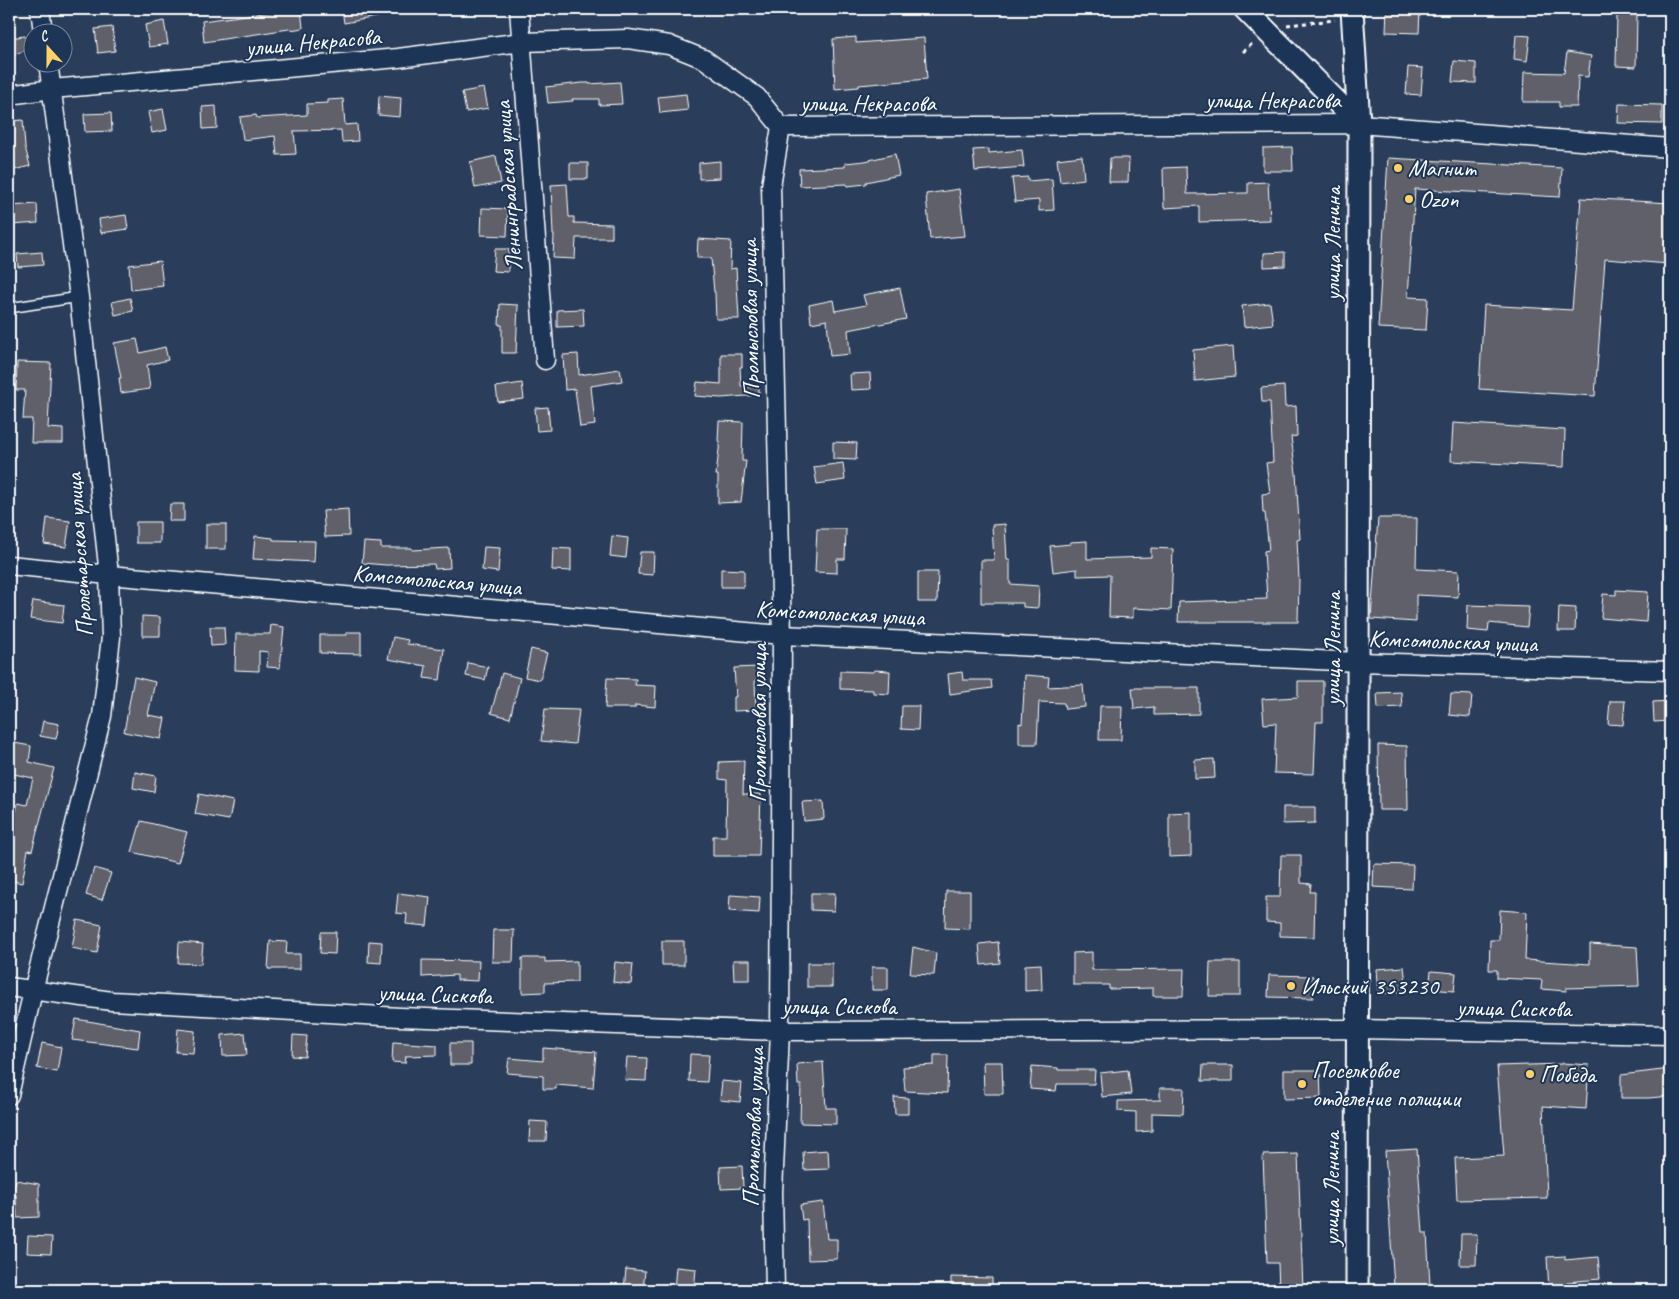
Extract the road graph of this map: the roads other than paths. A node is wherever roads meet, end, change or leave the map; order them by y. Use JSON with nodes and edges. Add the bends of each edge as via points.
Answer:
{"nodes":[{"id":1,"x":40,"y":9,"type":"edge"},
{"id":2,"x":519,"y":9,"type":"edge"},
{"id":3,"x":1245,"y":9,"type":"edge"},
{"id":4,"x":1352,"y":13,"type":"edge"},
{"id":5,"x":42,"y":22,"type":"edge"},
{"id":6,"x":522,"y":42,"type":"junction"},
{"id":7,"x":49,"y":72,"type":"edge"},
{"id":8,"x":52,"y":89,"type":"junction"},
{"id":9,"x":9,"y":95,"type":"edge"},
{"id":10,"x":1359,"y":124,"type":"junction"},
{"id":11,"x":781,"y":127,"type":"junction"},
{"id":12,"x":1670,"y":148,"type":"edge"},
{"id":13,"x":79,"y":297,"type":"junction"},
{"id":14,"x":9,"y":308,"type":"edge"},
{"id":15,"x":545,"y":360,"type":"dead end"},
{"id":16,"x":9,"y":565,"type":"edge"},
{"id":17,"x":109,"y":575,"type":"junction"},
{"id":18,"x":782,"y":634,"type":"junction"},
{"id":19,"x":1359,"y":662,"type":"junction"},
{"id":20,"x":1670,"y":671,"type":"edge"},
{"id":21,"x":9,"y":987,"type":"edge"},
{"id":22,"x":33,"y":991,"type":"junction"},
{"id":23,"x":1357,"y":1029,"type":"junction"},
{"id":24,"x":780,"y":1030,"type":"junction"},
{"id":25,"x":1670,"y":1035,"type":"edge"},
{"id":26,"x":9,"y":1095,"type":"edge"},
{"id":27,"x":774,"y":1290,"type":"edge"},
{"id":28,"x":1358,"y":1290,"type":"edge"}],
"edges":[{"from":1,"to":5,"type":"street"},
{"from":2,"to":6,"type":"street","name":"Ленинградская улица"},
{"from":3,"to":10,"type":"street"},
{"from":4,"to":10,"type":"street","name":"улица Ленина"},
{"from":6,"to":8,"type":"street","name":"улица Некрасова","via":[[398,58]]},
{"from":6,"to":11,"type":"street","name":"улица Некрасова","via":[[628,39],[670,45],[704,60],[757,97]]},
{"from":6,"to":15,"type":"street","name":"Ленинградская улица"},
{"from":7,"to":8,"type":"street","name":"Пролетарская улица"},
{"from":8,"to":9,"type":"street","name":"улица Некрасова"},
{"from":8,"to":13,"type":"street","name":"Пролетарская улица"},
{"from":10,"to":11,"type":"street","name":"улица Некрасова"},
{"from":10,"to":12,"type":"street","name":"улица Некрасова"},
{"from":10,"to":19,"type":"street","name":"улица Ленина"},
{"from":11,"to":18,"type":"street","name":"Промысловая улица","via":[[771,186]]},
{"from":13,"to":14,"type":"lane"},
{"from":13,"to":17,"type":"street","name":"Пролетарская улица"},
{"from":16,"to":17,"type":"street","name":"Комсомольская улица"},
{"from":17,"to":18,"type":"street","name":"Комсомольская улица"},
{"from":17,"to":22,"type":"street","name":"Пролетарская улица","via":[[111,637],[102,716]]},
{"from":18,"to":19,"type":"street","name":"Комсомольская улица"},
{"from":18,"to":24,"type":"street","name":"Промысловая улица"},
{"from":19,"to":20,"type":"street","name":"Комсомольская улица"},
{"from":19,"to":23,"type":"street","name":"улица Ленина"},
{"from":21,"to":22,"type":"street","name":"улица Сискова"},
{"from":22,"to":24,"type":"street","name":"улица Сискова","via":[[112,1001],[390,1016]]},
{"from":22,"to":26,"type":"street","name":"Пролетарская улица"},
{"from":23,"to":24,"type":"street","name":"улица Сискова"},
{"from":23,"to":25,"type":"street","name":"улица Сискова"},
{"from":23,"to":28,"type":"street","name":"улица Ленина"},
{"from":24,"to":27,"type":"street","name":"Промысловая улица","via":[[773,1192]]}]}
